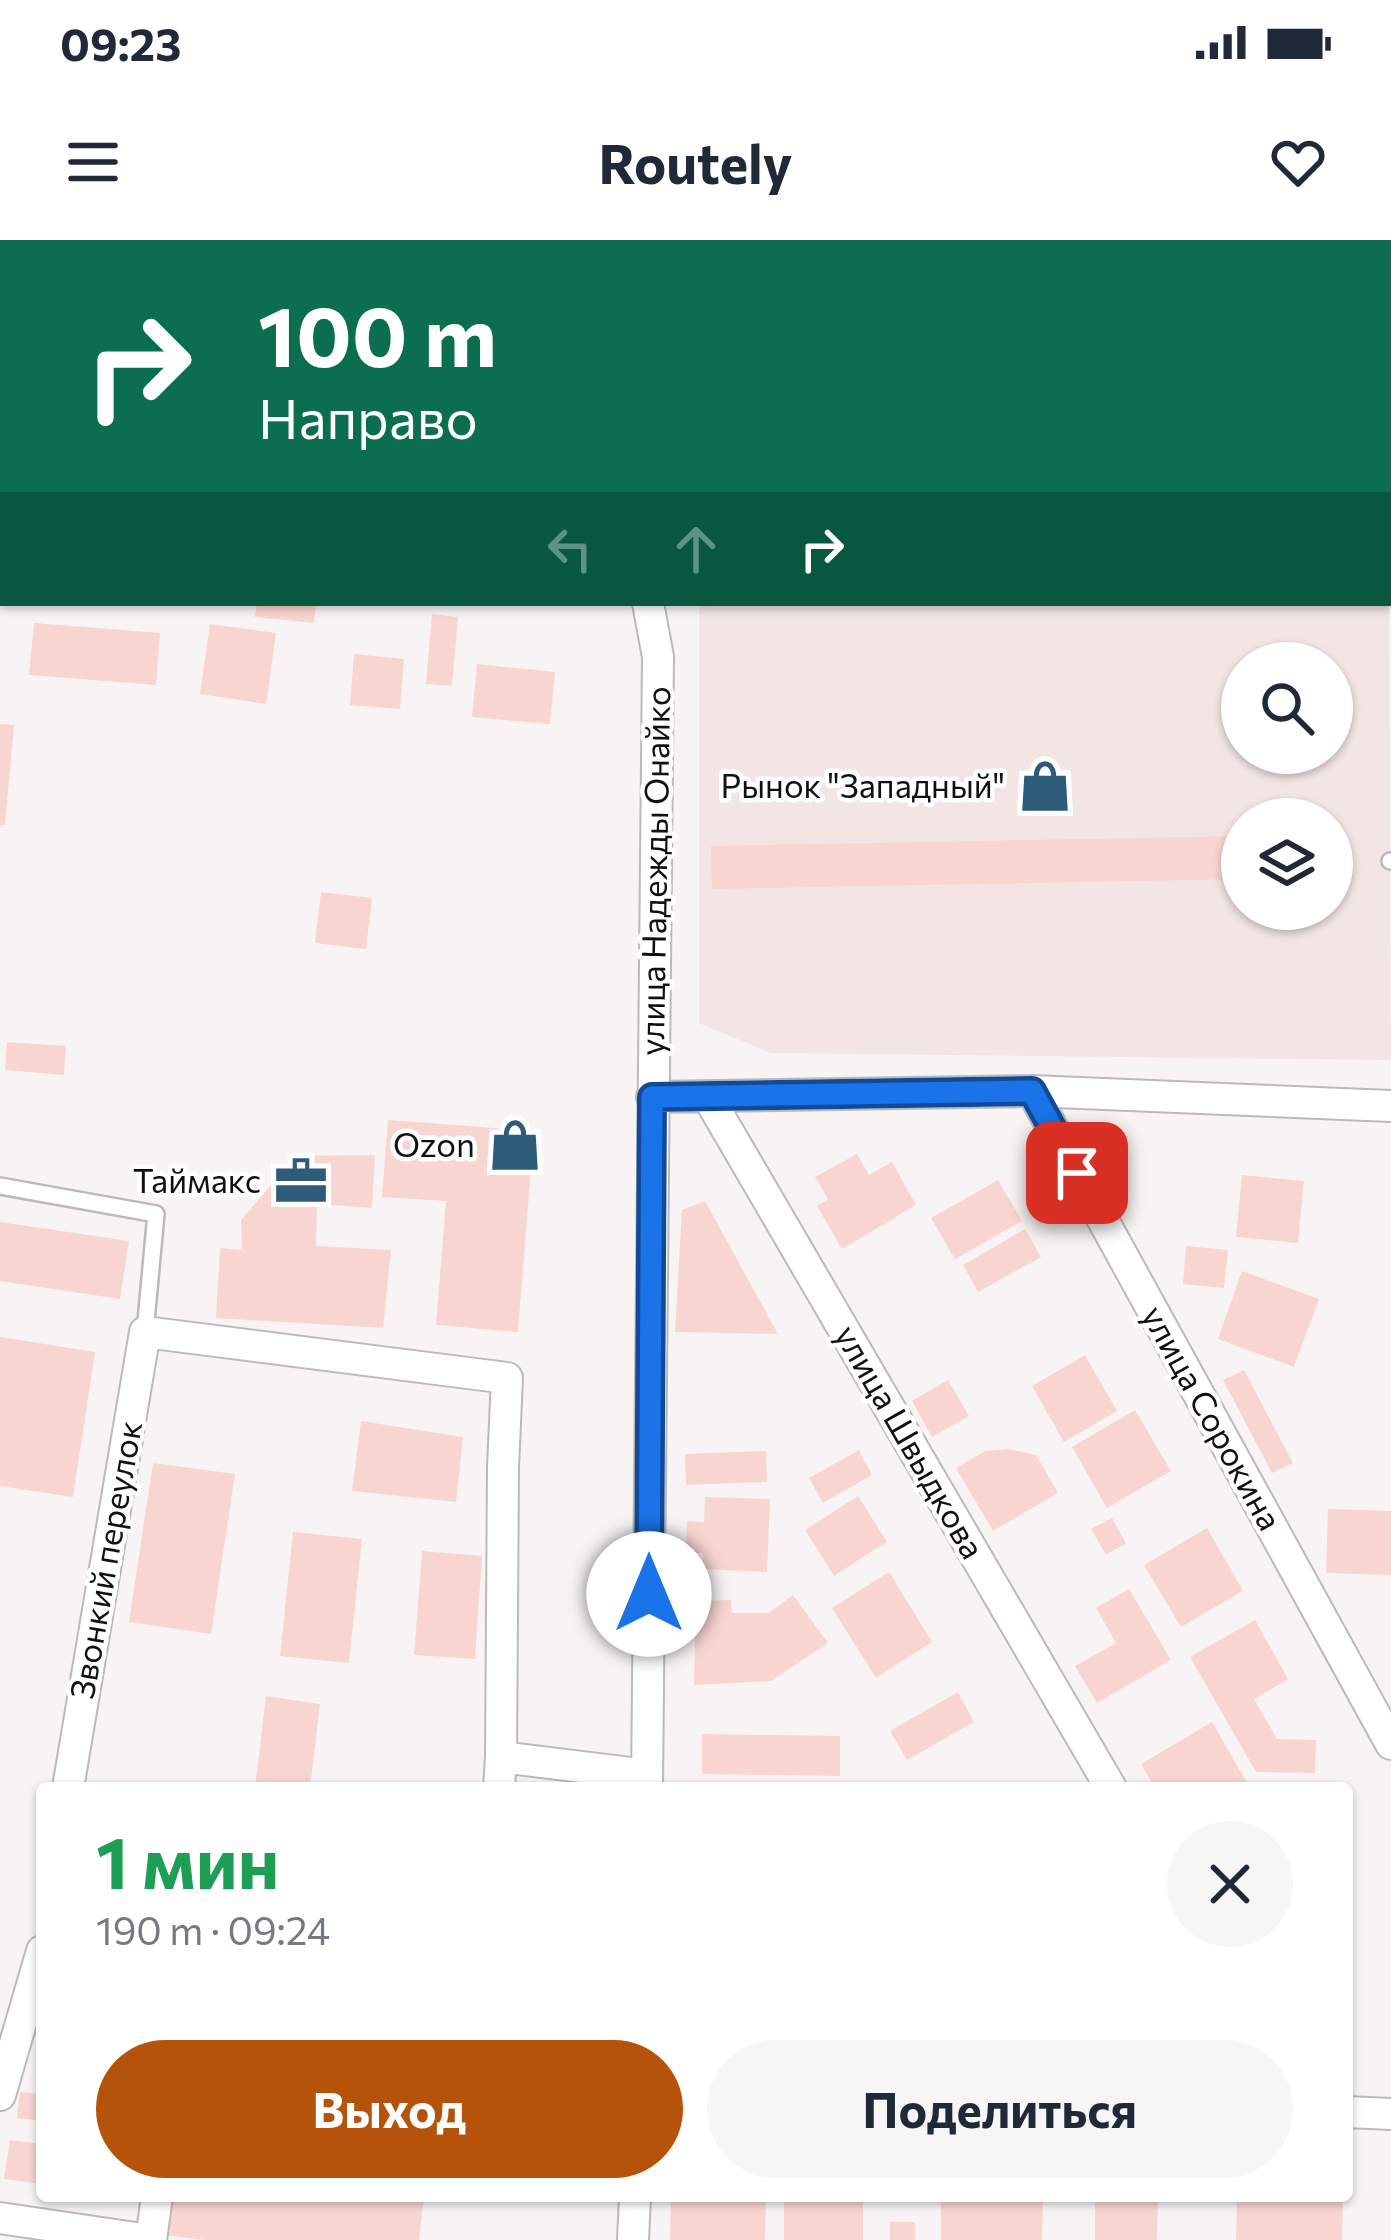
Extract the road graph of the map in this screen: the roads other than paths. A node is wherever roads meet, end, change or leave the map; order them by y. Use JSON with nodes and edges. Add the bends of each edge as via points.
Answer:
{"nodes":[{"id":1,"x":649,"y":606,"type":"edge"},
{"id":2,"x":1032,"y":1091,"type":"junction"},
{"id":3,"x":652,"y":1097,"type":"junction"},
{"id":4,"x":708,"y":1097,"type":"junction"},
{"id":5,"x":1391,"y":1106,"type":"edge"},
{"id":6,"x":0,"y":1186,"type":"edge"},
{"id":7,"x":146,"y":1332,"type":"junction"},
{"id":8,"x":1391,"y":1744,"type":"edge"},
{"id":9,"x":500,"y":1772,"type":"edge"},
{"id":10,"x":69,"y":1782,"type":"edge"},
{"id":11,"x":647,"y":1782,"type":"edge"},
{"id":12,"x":1108,"y":1782,"type":"edge"},
{"id":13,"x":36,"y":1972,"type":"edge"},
{"id":14,"x":0,"y":2095,"type":"edge"},
{"id":15,"x":1353,"y":2112,"type":"edge"},
{"id":16,"x":1391,"y":2114,"type":"edge"},
{"id":17,"x":156,"y":2202,"type":"edge"},
{"id":18,"x":635,"y":2202,"type":"edge"},
{"id":19,"x":0,"y":2218,"type":"edge"},
{"id":20,"x":150,"y":2240,"type":"edge"},
{"id":21,"x":633,"y":2240,"type":"edge"}],
"edges":[{"from":1,"to":3,"type":"street","name":"улица Надежды Онайко","via":[[658,657]]},
{"from":2,"to":4,"type":"street"},
{"from":2,"to":5,"type":"street"},
{"from":2,"to":8,"type":"street","name":"улица Сорокина"},
{"from":3,"to":4,"type":"street"},
{"from":3,"to":11,"type":"street","name":"улица Надежды Онайко"},
{"from":4,"to":12,"type":"street","name":"улица Швыдкова"},
{"from":6,"to":7,"type":"lane","via":[[156,1214]]},
{"from":7,"to":9,"type":"street","via":[[508,1378]]},
{"from":7,"to":10,"type":"street","name":"Звонкий переулок"},
{"from":9,"to":11,"type":"street"},
{"from":13,"to":14,"type":"street"},
{"from":15,"to":16,"type":"street"},
{"from":17,"to":20,"type":"street"},
{"from":18,"to":21,"type":"street"},
{"from":19,"to":20,"type":"street"}]}
